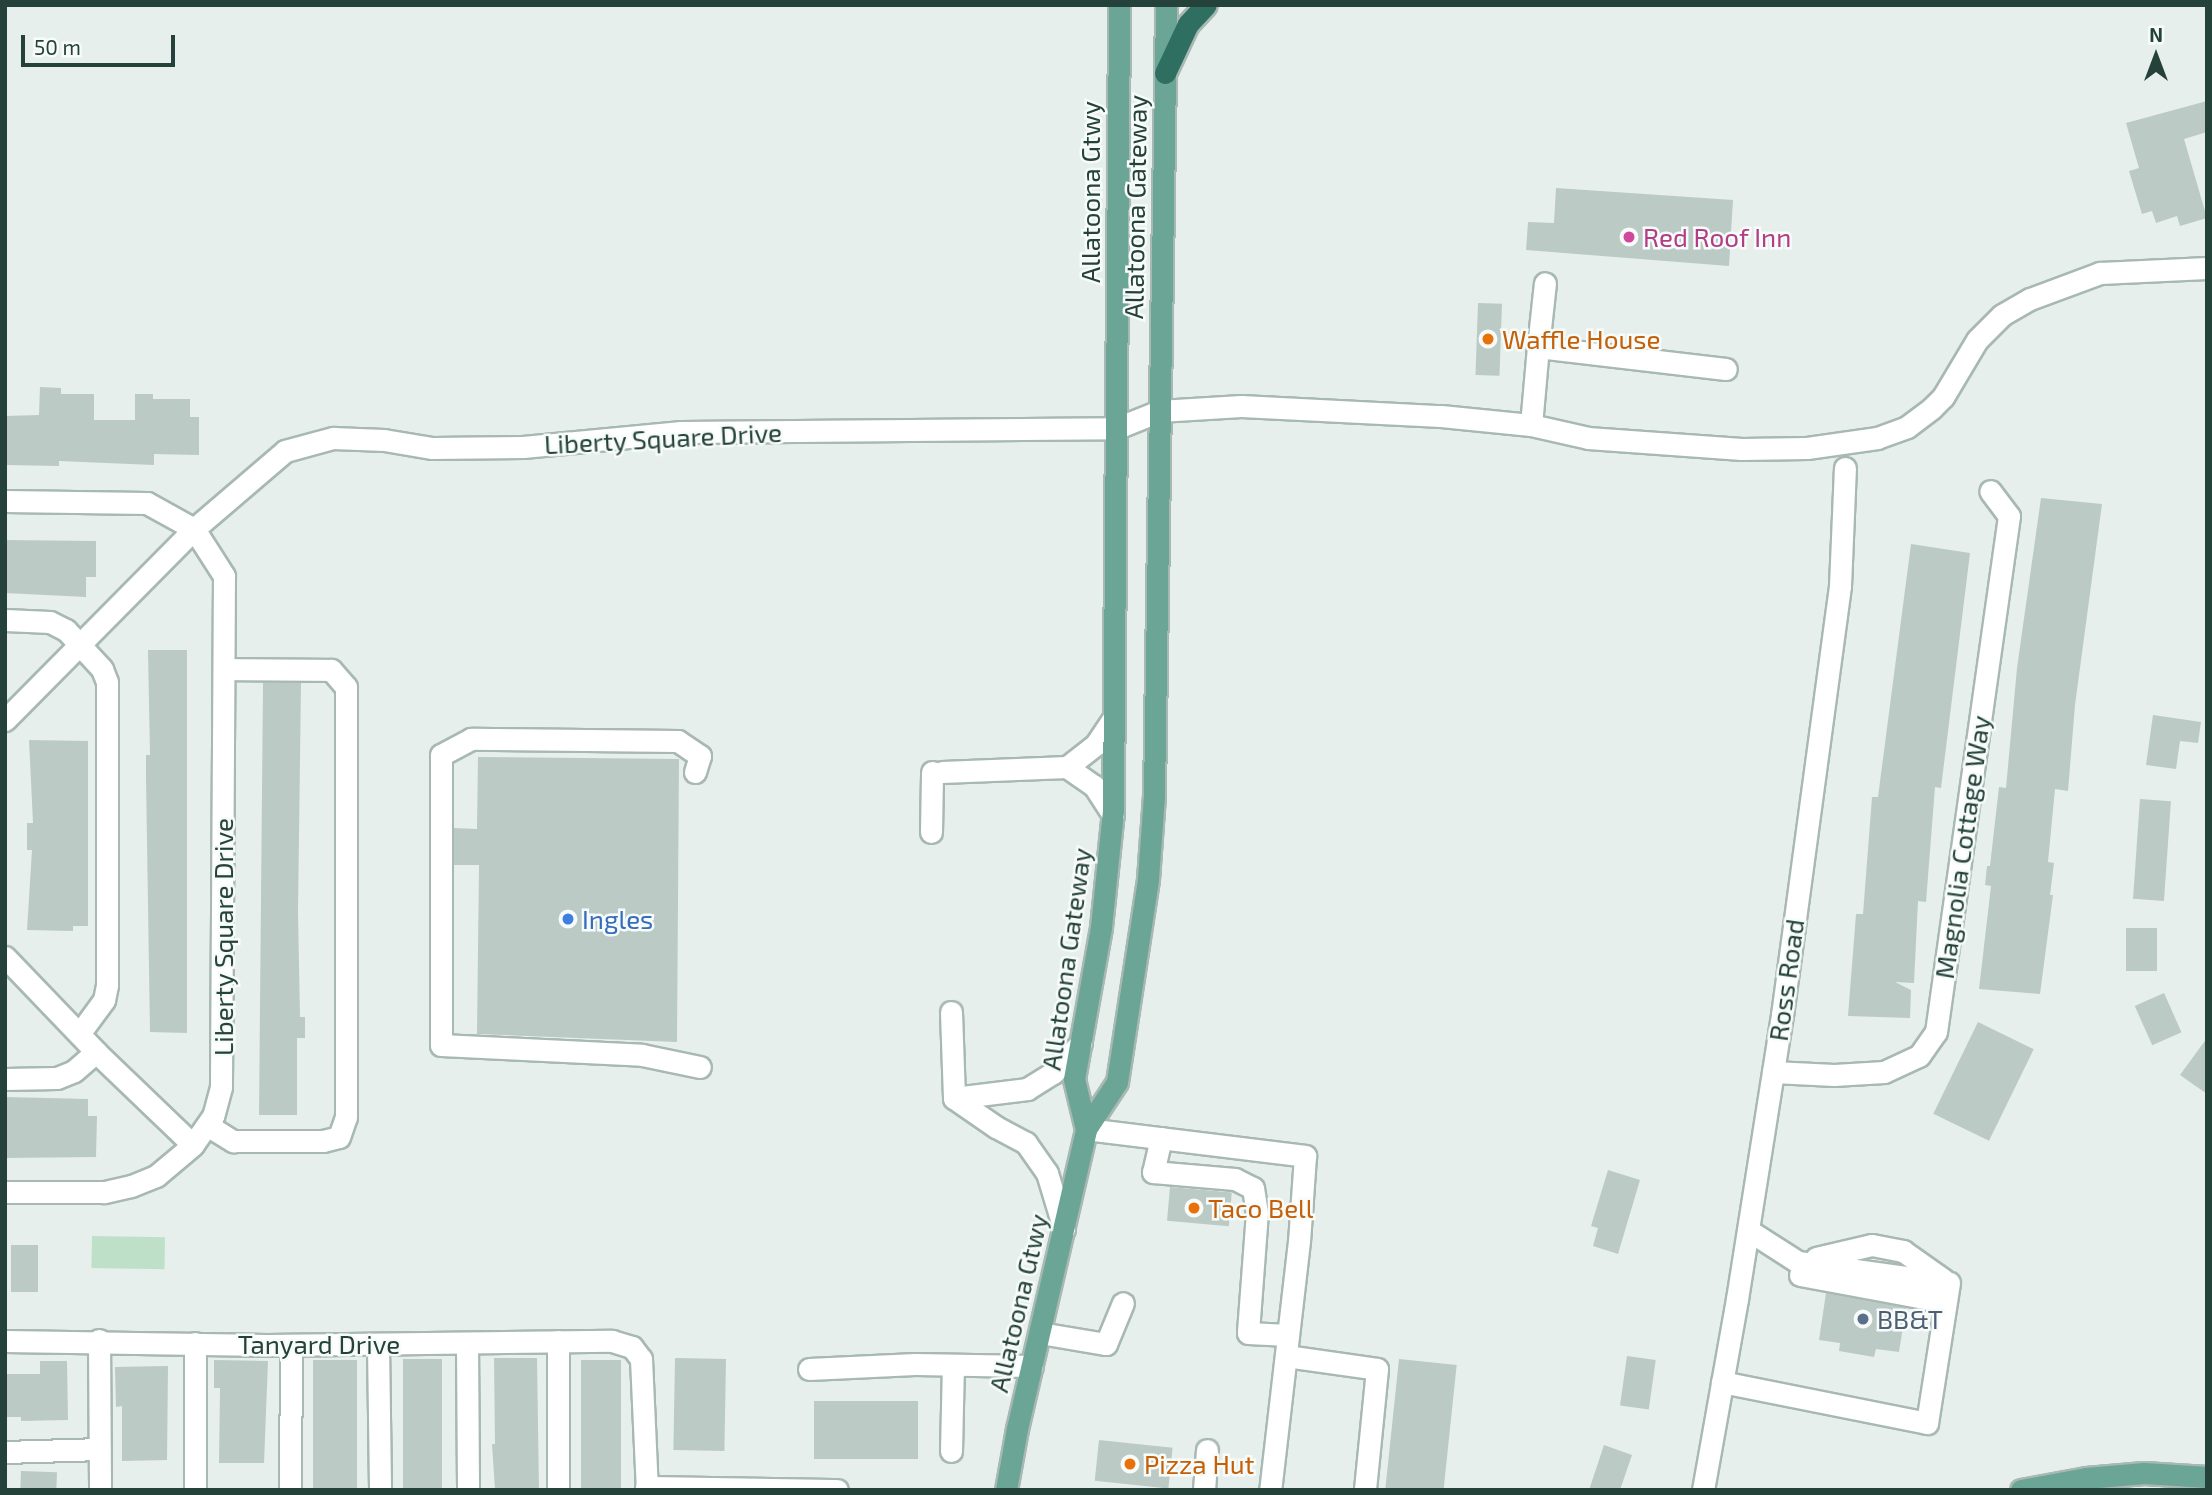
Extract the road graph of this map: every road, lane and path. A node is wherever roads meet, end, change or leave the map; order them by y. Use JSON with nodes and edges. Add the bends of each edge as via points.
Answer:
{"nodes":[{"id":1,"x":1119,"y":5,"type":"edge"},
{"id":2,"x":1166,"y":5,"type":"edge"},
{"id":3,"x":1206,"y":5,"type":"edge"},
{"id":4,"x":1165,"y":73,"type":"junction"},
{"id":5,"x":2207,"y":268,"type":"edge"},
{"id":6,"x":1545,"y":283,"type":"dead end"},
{"id":7,"x":1538,"y":347,"type":"junction"},
{"id":8,"x":1726,"y":369,"type":"dead end"},
{"id":9,"x":1117,"y":379,"type":"joint"},
{"id":10,"x":1159,"y":411,"type":"junction"},
{"id":11,"x":1531,"y":425,"type":"junction"},
{"id":12,"x":1117,"y":428,"type":"junction"},
{"id":13,"x":1845,"y":468,"type":"dead end"},
{"id":14,"x":1990,"y":491,"type":"dead end"},
{"id":15,"x":5,"y":501,"type":"edge"},
{"id":16,"x":194,"y":529,"type":"junction"},
{"id":17,"x":5,"y":620,"type":"edge"},
{"id":18,"x":80,"y":643,"type":"junction"},
{"id":19,"x":224,"y":669,"type":"junction"},
{"id":20,"x":1114,"y":717,"type":"junction"},
{"id":21,"x":5,"y":720,"type":"edge"},
{"id":22,"x":1067,"y":767,"type":"junction"},
{"id":23,"x":695,"y":772,"type":"dead end"},
{"id":24,"x":1113,"y":815,"type":"junction"},
{"id":25,"x":931,"y":832,"type":"dead end"},
{"id":26,"x":5,"y":957,"type":"edge"},
{"id":27,"x":951,"y":1012,"type":"dead end"},
{"id":28,"x":79,"y":1034,"type":"junction"},
{"id":29,"x":1081,"y":1043,"type":"junction"},
{"id":30,"x":96,"y":1052,"type":"junction"},
{"id":31,"x":700,"y":1067,"type":"dead end"},
{"id":32,"x":1773,"y":1072,"type":"junction"},
{"id":33,"x":5,"y":1079,"type":"edge"},
{"id":34,"x":954,"y":1098,"type":"junction"},
{"id":35,"x":207,"y":1125,"type":"junction"},
{"id":36,"x":1087,"y":1129,"type":"junction"},
{"id":37,"x":1161,"y":1138,"type":"junction"},
{"id":38,"x":193,"y":1145,"type":"junction"},
{"id":39,"x":5,"y":1192,"type":"edge"},
{"id":40,"x":1064,"y":1229,"type":"junction"},
{"id":41,"x":1748,"y":1230,"type":"junction"},
{"id":42,"x":1123,"y":1303,"type":"dead end"},
{"id":43,"x":1040,"y":1333,"type":"junction"},
{"id":44,"x":1288,"y":1335,"type":"junction"},
{"id":45,"x":5,"y":1340,"type":"edge"},
{"id":46,"x":99,"y":1340,"type":"junction"},
{"id":47,"x":558,"y":1341,"type":"junction"},
{"id":48,"x":195,"y":1343,"type":"junction"},
{"id":49,"x":467,"y":1343,"type":"junction"},
{"id":50,"x":379,"y":1344,"type":"junction"},
{"id":51,"x":290,"y":1345,"type":"junction"},
{"id":52,"x":1286,"y":1356,"type":"junction"},
{"id":53,"x":953,"y":1366,"type":"junction"},
{"id":54,"x":1032,"y":1366,"type":"junction"},
{"id":55,"x":809,"y":1368,"type":"dead end"},
{"id":56,"x":1722,"y":1382,"type":"junction"},
{"id":57,"x":99,"y":1450,"type":"junction"},
{"id":58,"x":1207,"y":1450,"type":"dead end"},
{"id":59,"x":951,"y":1451,"type":"dead end"},
{"id":60,"x":5,"y":1452,"type":"edge"},
{"id":61,"x":2207,"y":1476,"type":"edge"},
{"id":62,"x":646,"y":1488,"type":"edge"},
{"id":63,"x":100,"y":1490,"type":"edge"},
{"id":64,"x":195,"y":1490,"type":"edge"},
{"id":65,"x":290,"y":1490,"type":"edge"},
{"id":66,"x":380,"y":1490,"type":"edge"},
{"id":67,"x":468,"y":1490,"type":"edge"},
{"id":68,"x":558,"y":1490,"type":"edge"},
{"id":69,"x":836,"y":1490,"type":"edge"},
{"id":70,"x":1006,"y":1490,"type":"edge"},
{"id":71,"x":1204,"y":1490,"type":"edge"},
{"id":72,"x":1270,"y":1490,"type":"edge"},
{"id":73,"x":1364,"y":1490,"type":"edge"},
{"id":74,"x":1703,"y":1490,"type":"edge"},
{"id":75,"x":2021,"y":1490,"type":"edge"}],
"edges":[{"from":1,"to":9,"type":"main road","name":"Allatoona Gtwy"},
{"from":2,"to":4,"type":"main road","name":"Allatoona Gateway"},
{"from":3,"to":4,"type":"highway","via":[[1188,24]]},
{"from":4,"to":10,"type":"main road","name":"Allatoona Gateway"},
{"from":5,"to":11,"type":"street","name":"Liberty Square Drive","via":[[2100,273],[2030,299],[2002,315],[1978,340],[1932,408],[1907,427],[1877,438],[1807,448],[1742,449],[1588,438]]},
{"from":6,"to":7,"type":"street"},
{"from":7,"to":8,"type":"street"},
{"from":7,"to":11,"type":"street"},
{"from":9,"to":12,"type":"main road","name":"Allatoona Gateway"},
{"from":10,"to":11,"type":"street","name":"Liberty Square Drive","via":[[1241,406]]},
{"from":10,"to":12,"type":"street","name":"Liberty Square Drive"},
{"from":10,"to":36,"type":"main road","name":"Allatoona Gateway","via":[[1154,796],[1138,954],[1117,1083]]},
{"from":12,"to":16,"type":"street","name":"Liberty Square Drive","via":[[681,432],[432,448],[333,438],[285,451]]},
{"from":12,"to":20,"type":"main road","name":"Allatoona Gateway"},
{"from":13,"to":32,"type":"street","name":"Ross Road","via":[[1840,586]]},
{"from":14,"to":32,"type":"street","name":"Magnolia Cottage Way","via":[[2010,516],[1936,1032],[1919,1056],[1884,1072]]},
{"from":15,"to":16,"type":"street","name":"Liberty Square Drive","via":[[147,503]]},
{"from":16,"to":18,"type":"street"},
{"from":16,"to":19,"type":"street","name":"Liberty Square Drive","via":[[224,576]]},
{"from":17,"to":18,"type":"street","via":[[50,622]]},
{"from":18,"to":21,"type":"street"},
{"from":18,"to":28,"type":"street","via":[[102,668],[108,690],[107,985],[104,1000]]},
{"from":19,"to":35,"type":"street","name":"Liberty Square Drive","via":[[222,1087]]},
{"from":19,"to":35,"type":"street","via":[[331,670],[346,687],[346,1117],[339,1137],[323,1142],[233,1141]]},
{"from":20,"to":22,"type":"street","via":[[1096,744]]},
{"from":20,"to":24,"type":"main road","name":"Allatoona Gateway"},
{"from":22,"to":24,"type":"street","via":[[1094,786]]},
{"from":22,"to":25,"type":"street","via":[[937,772]]},
{"from":23,"to":31,"type":"street","via":[[700,756],[678,741],[471,739],[441,755],[441,1045],[642,1055]]},
{"from":24,"to":29,"type":"main road","name":"Allatoona Gateway","via":[[1101,928]]},
{"from":26,"to":28,"type":"street"},
{"from":27,"to":34,"type":"street"},
{"from":28,"to":30,"type":"street"},
{"from":29,"to":34,"type":"street","via":[[1053,1073],[1027,1089]]},
{"from":29,"to":36,"type":"main road","name":"Allatoona Gateway","via":[[1074,1079]]},
{"from":30,"to":33,"type":"street","via":[[57,1078]]},
{"from":30,"to":38,"type":"street"},
{"from":32,"to":41,"type":"street","name":"Ross Road"},
{"from":34,"to":40,"type":"street","via":[[1026,1143],[1047,1173]]},
{"from":35,"to":38,"type":"street","name":"Liberty Square Drive"},
{"from":36,"to":37,"type":"street"},
{"from":36,"to":40,"type":"main road","name":"Allatoona Gtwy"},
{"from":37,"to":44,"type":"street","via":[[1153,1172],[1235,1179],[1254,1188],[1257,1212],[1248,1333]]},
{"from":37,"to":44,"type":"street","via":[[1305,1156]]},
{"from":38,"to":39,"type":"street","name":"Liberty Square Drive","via":[[156,1177],[131,1186],[104,1192]]},
{"from":40,"to":43,"type":"main road","name":"Allatoona Gtwy"},
{"from":41,"to":56,"type":"street","name":"Ross Road"},
{"from":41,"to":56,"type":"street","via":[[1797,1268],[1947,1292],[1927,1423]]},
{"from":42,"to":43,"type":"street","via":[[1107,1344]]},
{"from":43,"to":54,"type":"main road","name":"Allatoona Gtwy"},
{"from":44,"to":52,"type":"street"},
{"from":45,"to":46,"type":"street","name":"Tanyard Drive"},
{"from":46,"to":48,"type":"street","name":"Tanyard Drive"},
{"from":46,"to":57,"type":"street"},
{"from":47,"to":49,"type":"street","name":"Tanyard Drive"},
{"from":47,"to":62,"type":"street","name":"Tanyard Drive","via":[[612,1341],[632,1347],[641,1359]]},
{"from":47,"to":68,"type":"street"},
{"from":48,"to":51,"type":"street","name":"Tanyard Drive"},
{"from":48,"to":64,"type":"street"},
{"from":49,"to":50,"type":"street","name":"Tanyard Drive"},
{"from":49,"to":67,"type":"street"},
{"from":50,"to":51,"type":"street","name":"Tanyard Drive"},
{"from":50,"to":66,"type":"street"},
{"from":51,"to":65,"type":"street"},
{"from":52,"to":72,"type":"street"},
{"from":52,"to":73,"type":"street","via":[[1377,1369]]},
{"from":53,"to":54,"type":"street"},
{"from":53,"to":55,"type":"street"},
{"from":53,"to":59,"type":"street"},
{"from":54,"to":70,"type":"main road","name":"Allatoona Gtwy"},
{"from":56,"to":74,"type":"street","name":"Ross Road"},
{"from":57,"to":60,"type":"street"},
{"from":57,"to":63,"type":"street"},
{"from":58,"to":71,"type":"street"},
{"from":61,"to":75,"type":"main road","via":[[2086,1478]]},
{"from":62,"to":69,"type":"street"}]}
